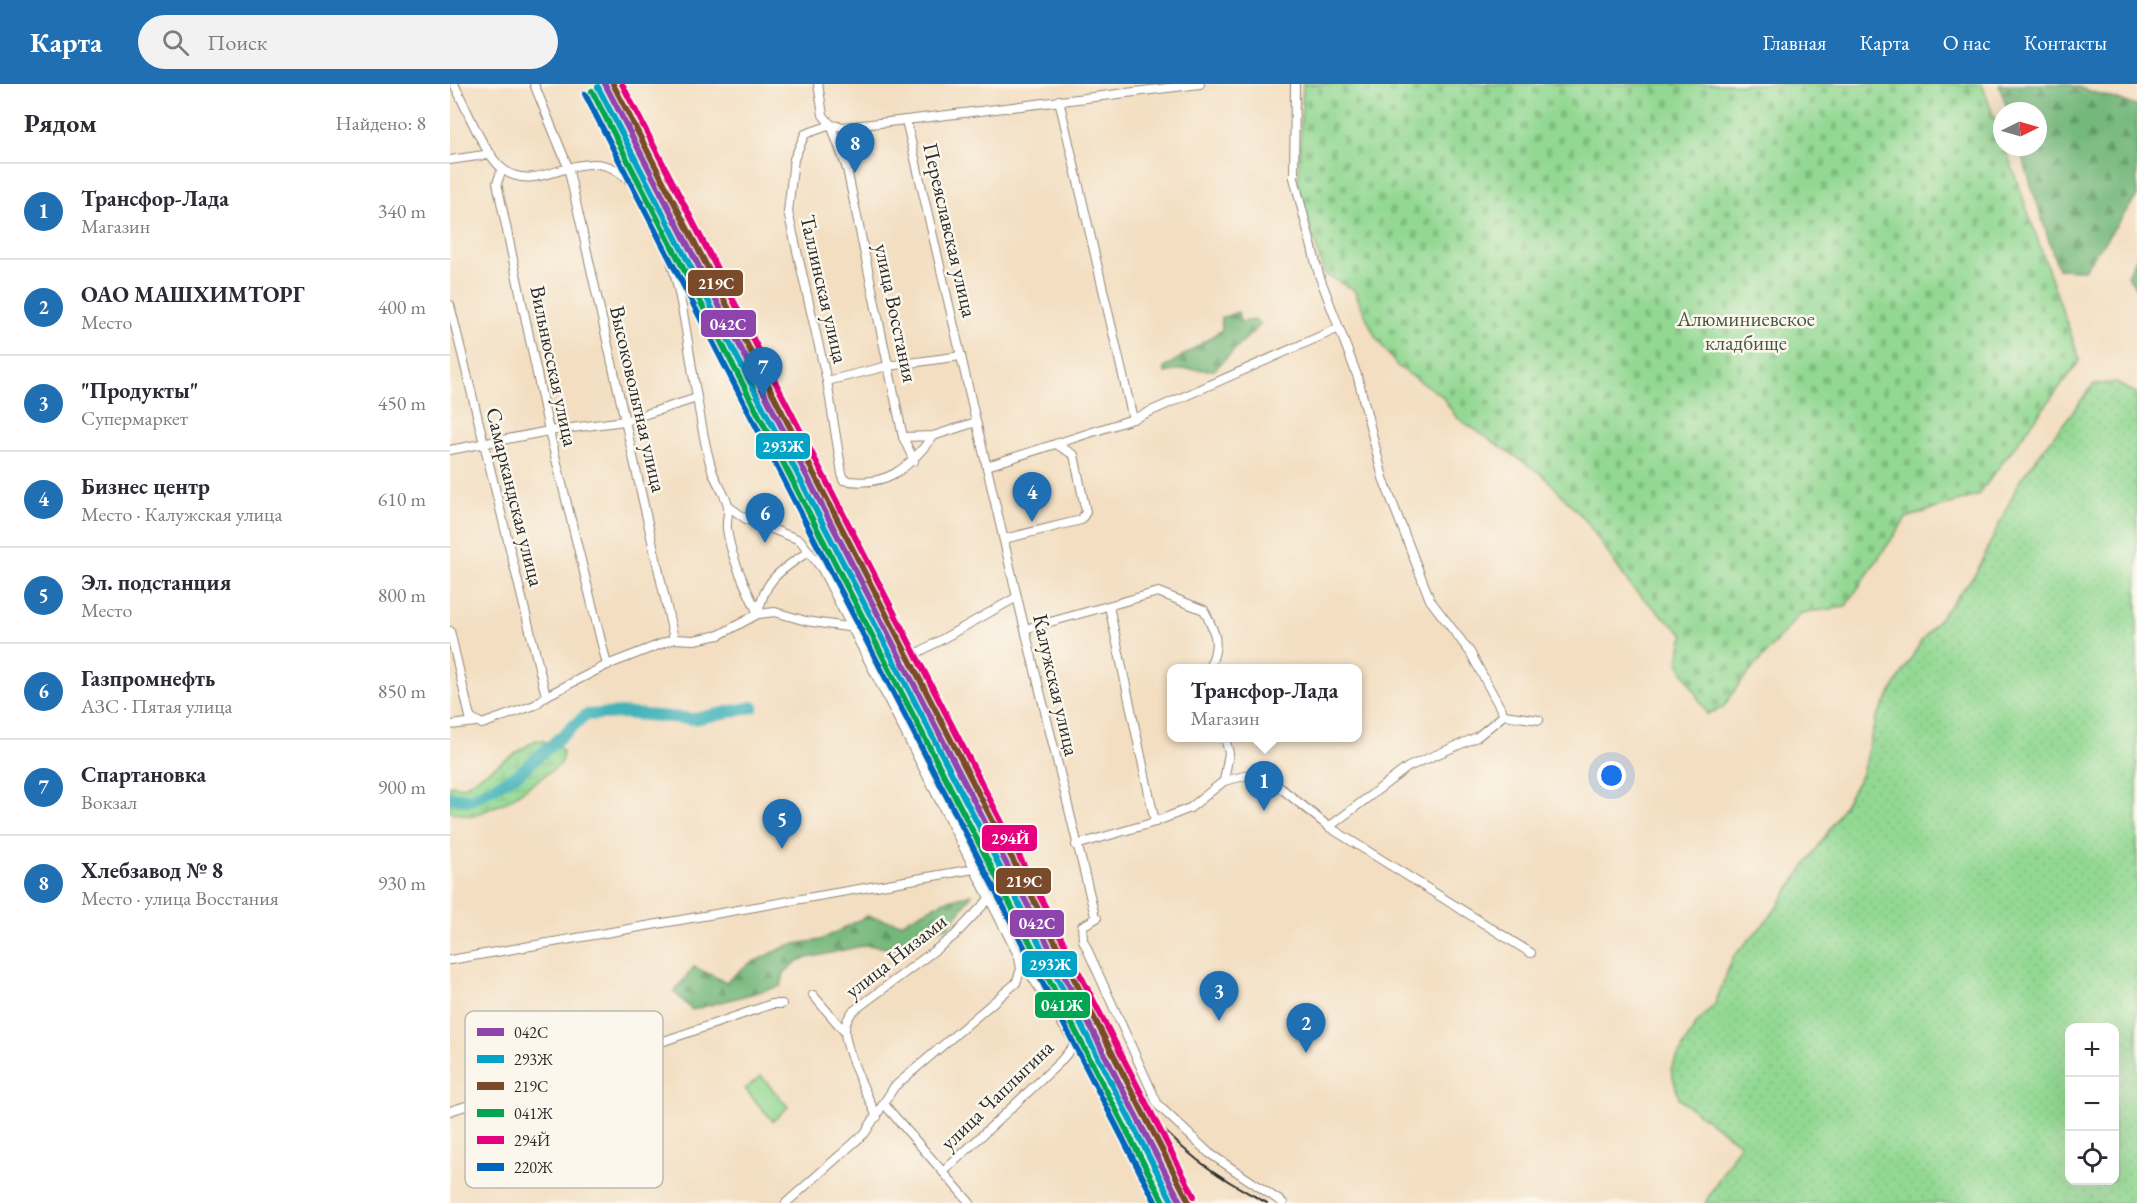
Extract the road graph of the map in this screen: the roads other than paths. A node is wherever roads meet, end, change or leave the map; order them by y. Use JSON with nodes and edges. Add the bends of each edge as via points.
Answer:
{"nodes":[{"id":1,"x":454,"y":84,"type":"edge"},
{"id":2,"x":534,"y":84,"type":"edge"},
{"id":3,"x":818,"y":84,"type":"edge"},
{"id":4,"x":1200,"y":84,"type":"edge"},
{"id":5,"x":1295,"y":84,"type":"edge"},
{"id":6,"x":1059,"y":100,"type":"junction"},
{"id":7,"x":906,"y":120,"type":"junction"},
{"id":8,"x":831,"y":125,"type":"junction"},
{"id":9,"x":491,"y":154,"type":"junction"},
{"id":10,"x":450,"y":160,"type":"edge"},
{"id":11,"x":568,"y":166,"type":"junction"},
{"id":12,"x":502,"y":169,"type":"junction"},
{"id":13,"x":450,"y":305,"type":"edge"},
{"id":14,"x":1339,"y":328,"type":"junction"},
{"id":15,"x":961,"y":356,"type":"junction"},
{"id":16,"x":888,"y":366,"type":"junction"},
{"id":17,"x":826,"y":381,"type":"junction"},
{"id":18,"x":697,"y":398,"type":"junction"},
{"id":19,"x":1133,"y":419,"type":"junction"},
{"id":20,"x":624,"y":421,"type":"junction"},
{"id":21,"x":976,"y":422,"type":"junction"},
{"id":22,"x":549,"y":431,"type":"junction"},
{"id":23,"x":933,"y":436,"type":"junction"},
{"id":24,"x":903,"y":437,"type":"junction"},
{"id":25,"x":482,"y":443,"type":"junction"},
{"id":26,"x":1056,"y":444,"type":"junction"},
{"id":27,"x":450,"y":450,"type":"edge"},
{"id":28,"x":914,"y":461,"type":"junction"},
{"id":29,"x":987,"y":466,"type":"junction"},
{"id":30,"x":728,"y":506,"type":"junction"},
{"id":31,"x":1004,"y":538,"type":"junction"},
{"id":32,"x":808,"y":551,"type":"junction"},
{"id":33,"x":1017,"y":597,"type":"junction"},
{"id":34,"x":1109,"y":606,"type":"junction"},
{"id":35,"x":758,"y":614,"type":"junction"},
{"id":36,"x":854,"y":628,"type":"junction"},
{"id":37,"x":1025,"y":629,"type":"junction"},
{"id":38,"x":450,"y":632,"type":"edge"},
{"id":39,"x":674,"y":639,"type":"junction"},
{"id":40,"x":921,"y":651,"type":"dead end"},
{"id":41,"x":1212,"y":664,"type":"edge"},
{"id":42,"x":607,"y":665,"type":"junction"},
{"id":43,"x":546,"y":696,"type":"junction"},
{"id":44,"x":1504,"y":715,"type":"junction"},
{"id":45,"x":473,"y":720,"type":"junction"},
{"id":46,"x":1539,"y":720,"type":"dead end"},
{"id":47,"x":450,"y":725,"type":"edge"},
{"id":48,"x":1226,"y":742,"type":"edge"},
{"id":49,"x":1224,"y":781,"type":"junction"},
{"id":50,"x":1155,"y":822,"type":"junction"},
{"id":51,"x":1329,"y":827,"type":"junction"},
{"id":52,"x":1076,"y":845,"type":"junction"},
{"id":53,"x":974,"y":869,"type":"junction"},
{"id":54,"x":989,"y":899,"type":"junction"},
{"id":55,"x":1531,"y":953,"type":"dead end"},
{"id":56,"x":1018,"y":954,"type":"junction"},
{"id":57,"x":450,"y":960,"type":"edge"},
{"id":58,"x":813,"y":995,"type":"dead end"},
{"id":59,"x":782,"y":1004,"type":"dead end"},
{"id":60,"x":844,"y":1031,"type":"junction"},
{"id":61,"x":663,"y":1042,"type":"edge"},
{"id":62,"x":884,"y":1104,"type":"junction"},
{"id":63,"x":465,"y":1106,"type":"edge"},
{"id":64,"x":450,"y":1111,"type":"edge"},
{"id":65,"x":877,"y":1117,"type":"junction"},
{"id":66,"x":943,"y":1172,"type":"junction"},
{"id":67,"x":786,"y":1203,"type":"edge"},
{"id":68,"x":970,"y":1203,"type":"edge"},
{"id":69,"x":1283,"y":1203,"type":"edge"}],
"edges":[{"from":1,"to":9,"type":"street"},
{"from":2,"to":11,"type":"street","name":"Высоковольтная улица"},
{"from":3,"to":8,"type":"street","via":[[823,115]]},
{"from":4,"to":6,"type":"street"},
{"from":5,"to":14,"type":"street","via":[[1294,178],[1319,275]]},
{"from":6,"to":7,"type":"street"},
{"from":6,"to":19,"type":"street"},
{"from":7,"to":8,"type":"street","name":"Переяславская улица"},
{"from":7,"to":15,"type":"street","name":"Переяславская улица"},
{"from":8,"to":16,"type":"street","name":"улица Восстания","via":[[847,169]]},
{"from":8,"to":17,"type":"street","name":"Таллинская улица","via":[[805,134],[794,159],[788,212]]},
{"from":9,"to":10,"type":"street"},
{"from":9,"to":12,"type":"street"},
{"from":11,"to":12,"type":"street","via":[[517,178]]},
{"from":11,"to":18,"type":"street","via":[[597,164],[616,169],[647,205],[674,269]]},
{"from":11,"to":20,"type":"street","name":"Высоковольтная улица"},
{"from":12,"to":22,"type":"street","name":"Вильнюсская улица","via":[[497,183]]},
{"from":13,"to":25,"type":"street","name":"Самаркандская улица"},
{"from":14,"to":19,"type":"street"},
{"from":14,"to":44,"type":"street","via":[[1358,378],[1383,478],[1430,600],[1470,652]]},
{"from":15,"to":16,"type":"street"},
{"from":15,"to":21,"type":"street","name":"Переяславская улица"},
{"from":16,"to":17,"type":"street"},
{"from":16,"to":24,"type":"street","name":"улица Восстания"},
{"from":17,"to":28,"type":"street","name":"Таллинская улица","via":[[843,480],[859,483],[884,479]]},
{"from":18,"to":20,"type":"street"},
{"from":18,"to":30,"type":"street","via":[[712,472]]},
{"from":19,"to":26,"type":"street"},
{"from":20,"to":22,"type":"street"},
{"from":20,"to":39,"type":"street","name":"Высоковольтная улица"},
{"from":21,"to":23,"type":"street"},
{"from":21,"to":29,"type":"street","name":"Переяславская улица"},
{"from":22,"to":25,"type":"street"},
{"from":22,"to":42,"type":"street","name":"Вильнюсская улица"},
{"from":23,"to":24,"type":"street"},
{"from":23,"to":28,"type":"street"},
{"from":24,"to":28,"type":"street","name":"улица Восстания"},
{"from":25,"to":27,"type":"street"},
{"from":25,"to":43,"type":"street","name":"Самаркандская улица"},
{"from":26,"to":29,"type":"street"},
{"from":26,"to":31,"type":"street","via":[[1074,454],[1086,512],[1081,520]]},
{"from":29,"to":31,"type":"street","name":"Калужская улица"},
{"from":30,"to":32,"type":"street","via":[[746,519],[800,540]]},
{"from":30,"to":35,"type":"street","via":[[727,528],[734,560]]},
{"from":31,"to":33,"type":"street","name":"Калужская улица"},
{"from":32,"to":35,"type":"street","via":[[775,575],[762,595]]},
{"from":32,"to":36,"type":"street"},
{"from":33,"to":37,"type":"street","name":"Калужская улица"},
{"from":33,"to":40,"type":"street"},
{"from":34,"to":37,"type":"street"},
{"from":34,"to":41,"type":"street","via":[[1158,592],[1204,610],[1218,651]]},
{"from":34,"to":50,"type":"street"},
{"from":35,"to":36,"type":"street","via":[[775,612]]},
{"from":35,"to":39,"type":"street","via":[[706,639]]},
{"from":36,"to":53,"type":"street"},
{"from":37,"to":52,"type":"street","name":"Калужская улица"},
{"from":38,"to":45,"type":"street"},
{"from":39,"to":42,"type":"street"},
{"from":42,"to":43,"type":"street"},
{"from":43,"to":45,"type":"street","via":[[536,705],[482,724]]},
{"from":44,"to":46,"type":"street"},
{"from":44,"to":51,"type":"street","via":[[1476,737],[1408,767]]},
{"from":45,"to":47,"type":"street"},
{"from":48,"to":49,"type":"street","via":[[1229,753]]},
{"from":49,"to":50,"type":"street","via":[[1190,808]]},
{"from":49,"to":51,"type":"street","via":[[1253,774],[1272,781]]},
{"from":50,"to":52,"type":"street"},
{"from":51,"to":55,"type":"street"},
{"from":52,"to":69,"type":"street","name":"Калужская улица","via":[[1096,915],[1082,926],[1083,940],[1158,1105],[1209,1153]]},
{"from":53,"to":54,"type":"street"},
{"from":53,"to":57,"type":"street"},
{"from":54,"to":56,"type":"street"},
{"from":54,"to":60,"type":"street","name":"улица Низами","via":[[954,936],[852,1012]]},
{"from":56,"to":62,"type":"street","via":[[1021,969],[1016,983],[894,1087]]},
{"from":56,"to":66,"type":"street","name":"улица Чаплыгина","via":[[1075,1044]]},
{"from":58,"to":60,"type":"street"},
{"from":59,"to":61,"type":"street","via":[[772,1004]]},
{"from":60,"to":65,"type":"street","name":"улица Низами"},
{"from":62,"to":65,"type":"street"},
{"from":62,"to":66,"type":"street"},
{"from":63,"to":64,"type":"street"},
{"from":65,"to":67,"type":"street","via":[[865,1133]]},
{"from":66,"to":68,"type":"street"}]}
